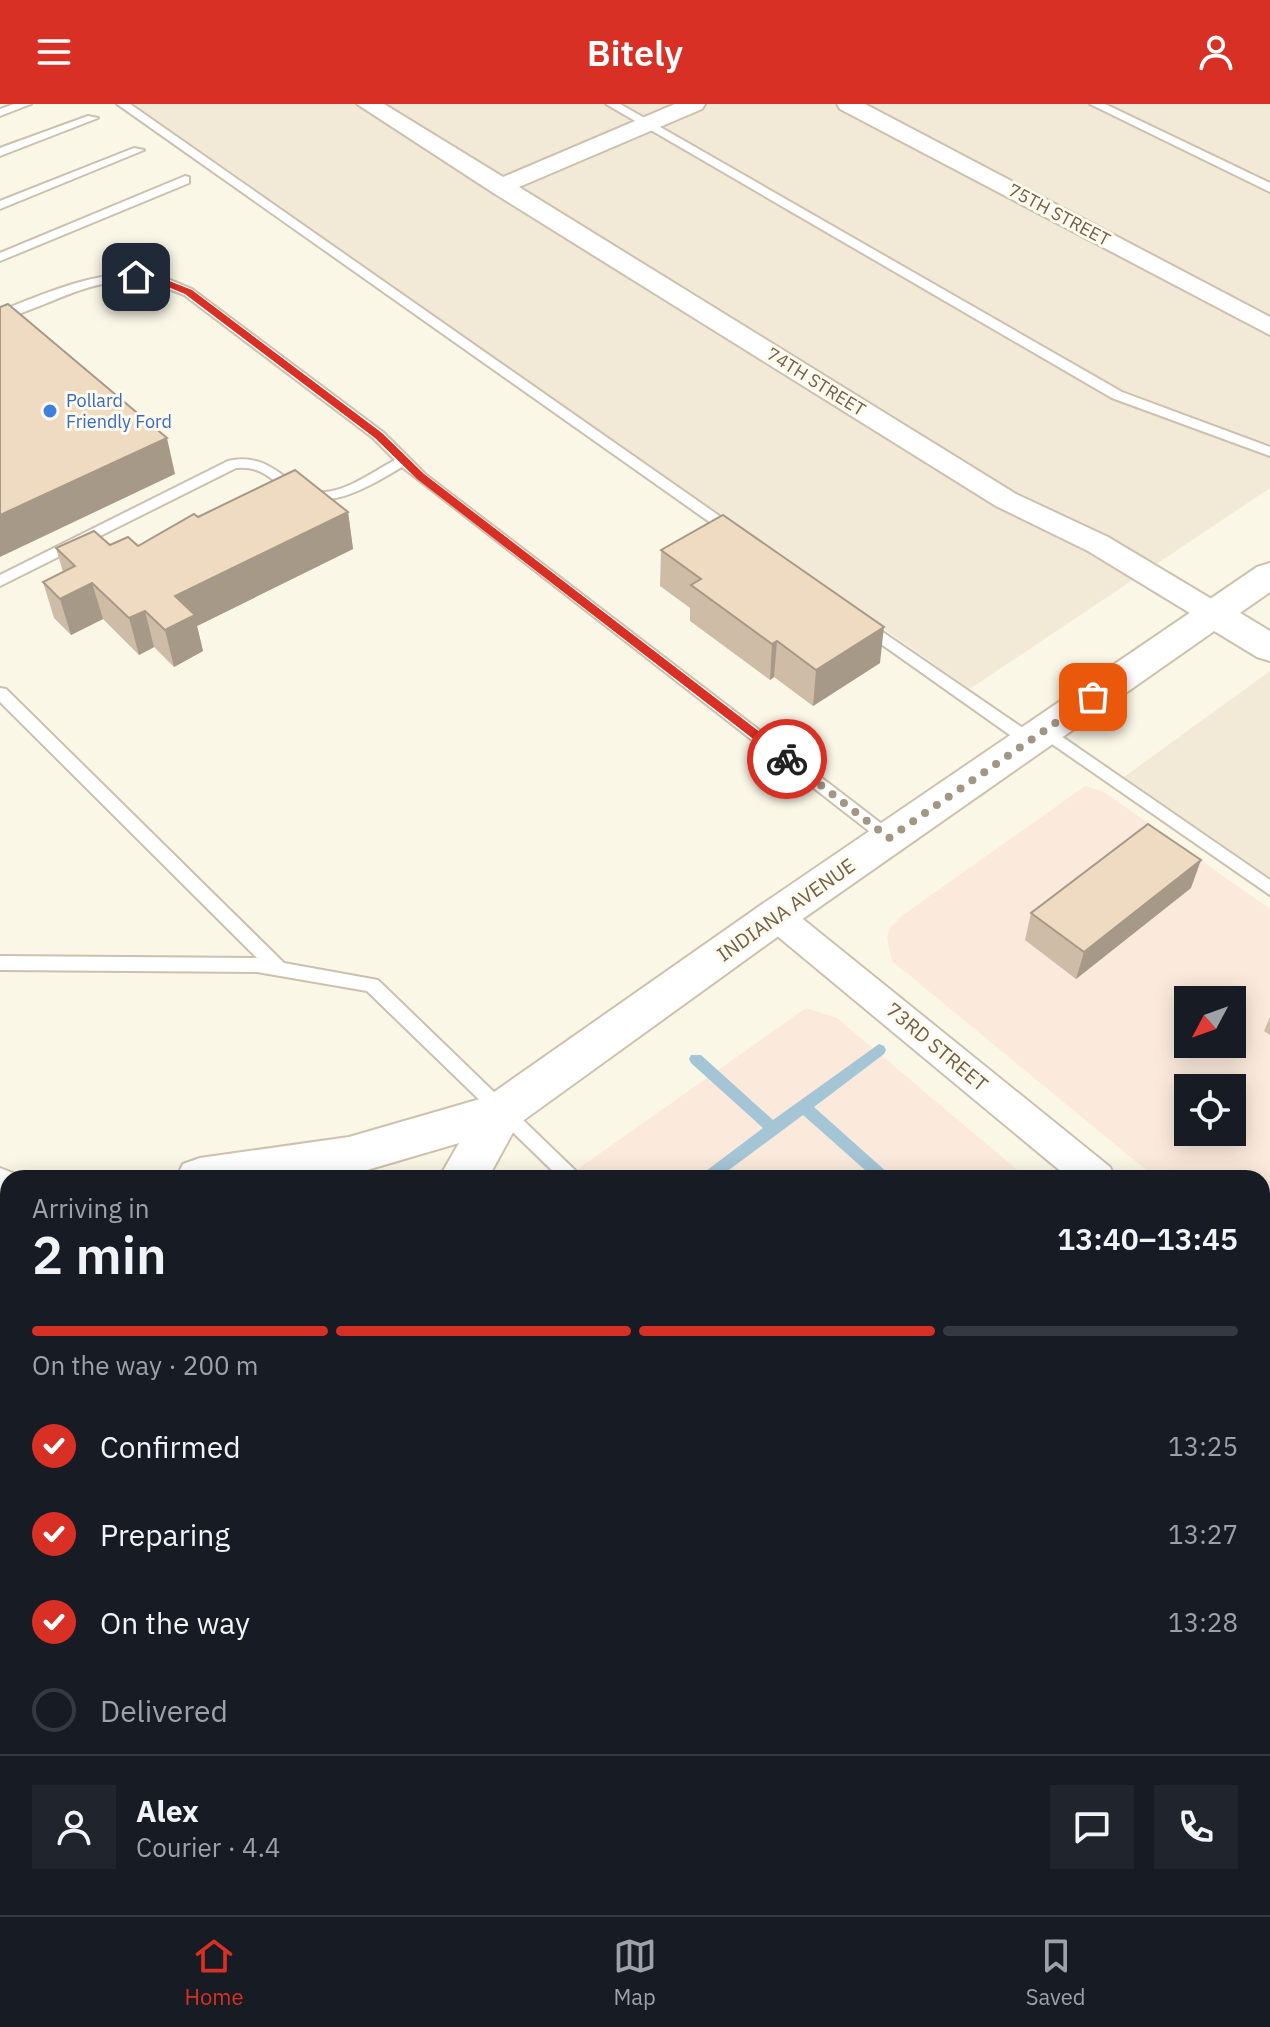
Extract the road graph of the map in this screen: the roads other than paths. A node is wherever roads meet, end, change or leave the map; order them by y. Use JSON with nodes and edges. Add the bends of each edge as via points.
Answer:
{"nodes":[{"id":1,"x":25,"y":104,"type":"edge"},
{"id":2,"x":123,"y":104,"type":"edge"},
{"id":3,"x":368,"y":104,"type":"edge"},
{"id":4,"x":612,"y":104,"type":"edge"},
{"id":5,"x":694,"y":104,"type":"edge"},
{"id":6,"x":848,"y":104,"type":"edge"},
{"id":7,"x":1096,"y":104,"type":"edge"},
{"id":8,"x":0,"y":113,"type":"edge"},
{"id":9,"x":92,"y":118,"type":"dead end"},
{"id":10,"x":647,"y":124,"type":"junction"},
{"id":11,"x":138,"y":150,"type":"dead end"},
{"id":12,"x":0,"y":152,"type":"edge"},
{"id":13,"x":185,"y":180,"type":"dead end"},
{"id":14,"x":500,"y":187,"type":"junction"},
{"id":15,"x":1270,"y":188,"type":"edge"},
{"id":16,"x":0,"y":205,"type":"edge"},
{"id":17,"x":0,"y":257,"type":"edge"},
{"id":18,"x":0,"y":316,"type":"edge"},
{"id":19,"x":1270,"y":327,"type":"edge"},
{"id":20,"x":1270,"y":452,"type":"edge"},
{"id":21,"x":404,"y":461,"type":"junction"},
{"id":22,"x":746,"y":541,"type":"edge"},
{"id":23,"x":1270,"y":575,"type":"edge"},
{"id":24,"x":0,"y":581,"type":"edge"},
{"id":25,"x":850,"y":614,"type":"edge"},
{"id":26,"x":1214,"y":614,"type":"junction"},
{"id":27,"x":1270,"y":648,"type":"edge"},
{"id":28,"x":0,"y":693,"type":"edge"},
{"id":29,"x":1038,"y":736,"type":"junction"},
{"id":30,"x":889,"y":838,"type":"junction"},
{"id":31,"x":1270,"y":889,"type":"edge"},
{"id":32,"x":776,"y":916,"type":"junction"},
{"id":33,"x":0,"y":963,"type":"edge"},
{"id":34,"x":279,"y":969,"type":"junction"},
{"id":35,"x":501,"y":1112,"type":"junction"},
{"id":36,"x":334,"y":1166,"type":"edge"},
{"id":37,"x":289,"y":1170,"type":"edge"},
{"id":38,"x":468,"y":1170,"type":"edge"},
{"id":39,"x":564,"y":1170,"type":"edge"},
{"id":40,"x":1086,"y":1170,"type":"edge"}],
"edges":[{"from":1,"to":8,"type":"lane"},
{"from":2,"to":22,"type":"lane"},
{"from":3,"to":14,"type":"street","name":"74TH STREET"},
{"from":4,"to":10,"type":"lane"},
{"from":5,"to":10,"type":"street"},
{"from":6,"to":19,"type":"street","name":"75TH STREET"},
{"from":7,"to":15,"type":"lane"},
{"from":9,"to":12,"type":"lane"},
{"from":10,"to":14,"type":"street"},
{"from":10,"to":20,"type":"lane","via":[[1117,395]]},
{"from":11,"to":16,"type":"lane"},
{"from":13,"to":17,"type":"lane"},
{"from":14,"to":26,"type":"street","name":"74TH STREET","via":[[1006,500],[1098,544]]},
{"from":18,"to":21,"type":"lane","via":[[80,284],[116,276],[156,279],[188,292],[378,435]]},
{"from":21,"to":24,"type":"lane","via":[[319,497],[300,493],[264,465],[233,464]]},
{"from":21,"to":30,"type":"lane"},
{"from":23,"to":26,"type":"main road","name":"INDIANA AVENUE"},
{"from":25,"to":29,"type":"lane"},
{"from":26,"to":27,"type":"main road","name":"74TH STREET"},
{"from":26,"to":29,"type":"main road","name":"INDIANA AVENUE"},
{"from":28,"to":34,"type":"lane"},
{"from":29,"to":30,"type":"main road","name":"INDIANA AVENUE"},
{"from":29,"to":31,"type":"lane"},
{"from":30,"to":32,"type":"main road","name":"INDIANA AVENUE"},
{"from":32,"to":35,"type":"main road","name":"INDIANA AVENUE"},
{"from":32,"to":40,"type":"street","name":"73RD STREET"},
{"from":33,"to":34,"type":"lane","via":[[241,964]]},
{"from":34,"to":35,"type":"lane","via":[[372,985]]},
{"from":35,"to":36,"type":"main road","name":"INDIANA AVENUE"},
{"from":35,"to":38,"type":"main road","name":"INDIANA AVENUE"},
{"from":35,"to":39,"type":"lane"},
{"from":36,"to":37,"type":"main road","name":"INDIANA AVENUE"}]}
